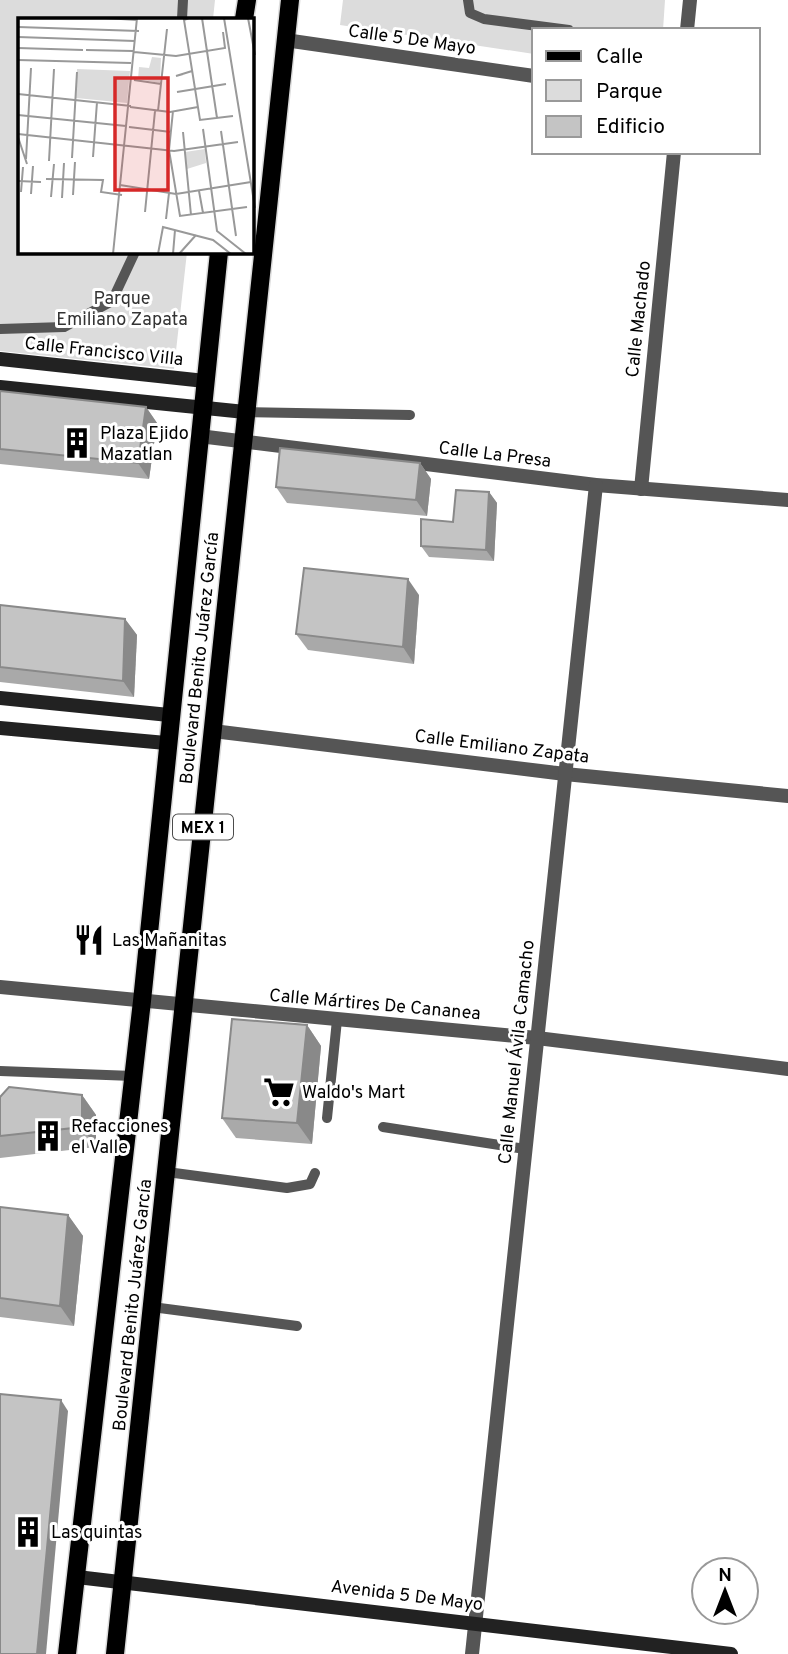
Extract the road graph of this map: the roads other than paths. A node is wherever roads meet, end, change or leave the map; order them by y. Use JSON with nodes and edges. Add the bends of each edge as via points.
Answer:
{"nodes":[{"id":1,"x":183,"y":0,"type":"edge"},
{"id":2,"x":247,"y":0,"type":"edge"},
{"id":3,"x":290,"y":0,"type":"edge"},
{"id":4,"x":468,"y":0,"type":"edge"},
{"id":5,"x":690,"y":0,"type":"edge"},
{"id":6,"x":182,"y":18,"type":"edge"},
{"id":7,"x":244,"y":18,"type":"edge"},
{"id":8,"x":554,"y":28,"type":"edge"},
{"id":9,"x":687,"y":28,"type":"edge"},
{"id":10,"x":285,"y":40,"type":"junction"},
{"id":11,"x":532,"y":76,"type":"edge"},
{"id":12,"x":674,"y":154,"type":"edge"},
{"id":13,"x":134,"y":254,"type":"edge"},
{"id":14,"x":219,"y":254,"type":"edge"},
{"id":15,"x":0,"y":329,"type":"edge"},
{"id":16,"x":0,"y":359,"type":"edge"},
{"id":17,"x":205,"y":381,"type":"junction"},
{"id":18,"x":0,"y":387,"type":"edge"},
{"id":19,"x":202,"y":408,"type":"junction"},
{"id":20,"x":245,"y":412,"type":"junction"},
{"id":21,"x":410,"y":415,"type":"dead end"},
{"id":22,"x":199,"y":436,"type":"junction"},
{"id":23,"x":241,"y":442,"type":"junction"},
{"id":24,"x":596,"y":485,"type":"junction"},
{"id":25,"x":641,"y":489,"type":"junction"},
{"id":26,"x":788,"y":500,"type":"edge"},
{"id":27,"x":0,"y":698,"type":"edge"},
{"id":28,"x":169,"y":715,"type":"junction"},
{"id":29,"x":0,"y":728,"type":"edge"},
{"id":30,"x":213,"y":731,"type":"junction"},
{"id":31,"x":166,"y":743,"type":"junction"},
{"id":32,"x":565,"y":774,"type":"junction"},
{"id":33,"x":788,"y":796,"type":"edge"},
{"id":34,"x":0,"y":986,"type":"edge"},
{"id":35,"x":142,"y":1001,"type":"junction"},
{"id":36,"x":184,"y":1006,"type":"junction"},
{"id":37,"x":337,"y":1020,"type":"junction"},
{"id":38,"x":537,"y":1038,"type":"junction"},
{"id":39,"x":788,"y":1069,"type":"edge"},
{"id":40,"x":0,"y":1071,"type":"edge"},
{"id":41,"x":133,"y":1076,"type":"junction"},
{"id":42,"x":327,"y":1118,"type":"dead end"},
{"id":43,"x":383,"y":1127,"type":"dead end"},
{"id":44,"x":526,"y":1149,"type":"junction"},
{"id":45,"x":167,"y":1172,"type":"junction"},
{"id":46,"x":315,"y":1173,"type":"dead end"},
{"id":47,"x":152,"y":1307,"type":"junction"},
{"id":48,"x":297,"y":1326,"type":"dead end"},
{"id":49,"x":77,"y":1577,"type":"junction"},
{"id":50,"x":124,"y":1581,"type":"junction"},
{"id":51,"x":475,"y":1622,"type":"junction"},
{"id":52,"x":67,"y":1654,"type":"edge"},
{"id":53,"x":115,"y":1654,"type":"edge"},
{"id":54,"x":472,"y":1654,"type":"edge"},
{"id":55,"x":731,"y":1654,"type":"edge"}],
"edges":[{"from":1,"to":6,"type":"lane"},
{"from":2,"to":7,"type":"main road"},
{"from":3,"to":10,"type":"main road","name":"Boulevard Benito Juárez García","number":"MEX 1"},
{"from":4,"to":8,"type":"lane","via":[[470,13],[484,19]]},
{"from":5,"to":9,"type":"street"},
{"from":10,"to":11,"type":"street","name":"Calle 5 De Mayo"},
{"from":10,"to":20,"type":"main road","name":"Boulevard Benito Juárez García","number":"MEX 1"},
{"from":12,"to":25,"type":"street","name":"Calle Machado"},
{"from":13,"to":15,"type":"lane","via":[[112,301],[64,327]]},
{"from":14,"to":17,"type":"main road","name":"Boulevard Benito Juárez García","number":"MEX 1"},
{"from":16,"to":17,"type":"street","name":"Calle Francisco Villa"},
{"from":17,"to":19,"type":"main road","name":"Boulevard Benito Juárez García","number":"MEX 1"},
{"from":18,"to":19,"type":"street"},
{"from":19,"to":20,"type":"street"},
{"from":19,"to":22,"type":"main road","name":"Boulevard Benito Juárez García","number":"MEX 1"},
{"from":20,"to":21,"type":"lane"},
{"from":20,"to":23,"type":"main road","name":"Boulevard Benito Juárez García","number":"MEX 1"},
{"from":22,"to":23,"type":"street","name":"Calle La Presa"},
{"from":22,"to":28,"type":"main road","name":"Boulevard Benito Juárez García","number":"MEX 1"},
{"from":23,"to":24,"type":"street","name":"Calle La Presa"},
{"from":23,"to":30,"type":"main road","name":"Boulevard Benito Juárez García","number":"MEX 1"},
{"from":24,"to":25,"type":"street","name":"Calle La Presa"},
{"from":24,"to":32,"type":"street","name":"Calle Manuel Ávila Camacho"},
{"from":25,"to":26,"type":"street","name":"Calle La Presa"},
{"from":27,"to":28,"type":"street"},
{"from":28,"to":31,"type":"main road","name":"Boulevard Benito Juárez García","number":"MEX 1"},
{"from":29,"to":31,"type":"street"},
{"from":30,"to":32,"type":"street","name":"Calle Emiliano Zapata"},
{"from":30,"to":36,"type":"main road","name":"Boulevard Benito Juárez García","number":"MEX 1"},
{"from":31,"to":35,"type":"main road","name":"Boulevard Benito Juárez García","number":"MEX 1"},
{"from":32,"to":33,"type":"street","name":"Calle Emiliano Zapata"},
{"from":32,"to":38,"type":"street","name":"Calle Manuel Ávila Camacho"},
{"from":34,"to":35,"type":"street","name":"Calle Mártires De Cananea"},
{"from":35,"to":36,"type":"street","name":"Calle Mártires De Cananea"},
{"from":35,"to":41,"type":"main road","name":"Boulevard Benito Juárez García","number":"MEX 1"},
{"from":36,"to":37,"type":"street","name":"Calle Mártires De Cananea"},
{"from":36,"to":45,"type":"main road","name":"Boulevard Benito Juárez García","number":"MEX 1"},
{"from":37,"to":38,"type":"street","name":"Calle Mártires De Cananea"},
{"from":37,"to":42,"type":"lane"},
{"from":38,"to":39,"type":"street","name":"Calle Mártires De Cananea"},
{"from":38,"to":44,"type":"street","name":"Calle Manuel Ávila Camacho"},
{"from":40,"to":41,"type":"lane"},
{"from":41,"to":49,"type":"main road","name":"Boulevard Benito Juárez García","number":"MEX 1"},
{"from":43,"to":44,"type":"lane"},
{"from":44,"to":51,"type":"street","name":"Calle Manuel Ávila Camacho"},
{"from":45,"to":46,"type":"lane","via":[[287,1188],[310,1184]]},
{"from":45,"to":47,"type":"main road","name":"Boulevard Benito Juárez García","number":"MEX 1"},
{"from":47,"to":48,"type":"lane"},
{"from":47,"to":50,"type":"main road","name":"Boulevard Benito Juárez García","number":"MEX 1"},
{"from":49,"to":50,"type":"street","name":"Avenida 5 De Mayo"},
{"from":49,"to":52,"type":"main road","name":"Boulevard Benito Juárez García","number":"MEX 1"},
{"from":50,"to":51,"type":"street","name":"Avenida 5 De Mayo"},
{"from":50,"to":53,"type":"main road","name":"Boulevard Benito Juárez García","number":"MEX 1"},
{"from":51,"to":54,"type":"street","name":"Calle Manuel Ávila Camacho"},
{"from":51,"to":55,"type":"street","name":"Avenida 5 De Mayo"}]}
